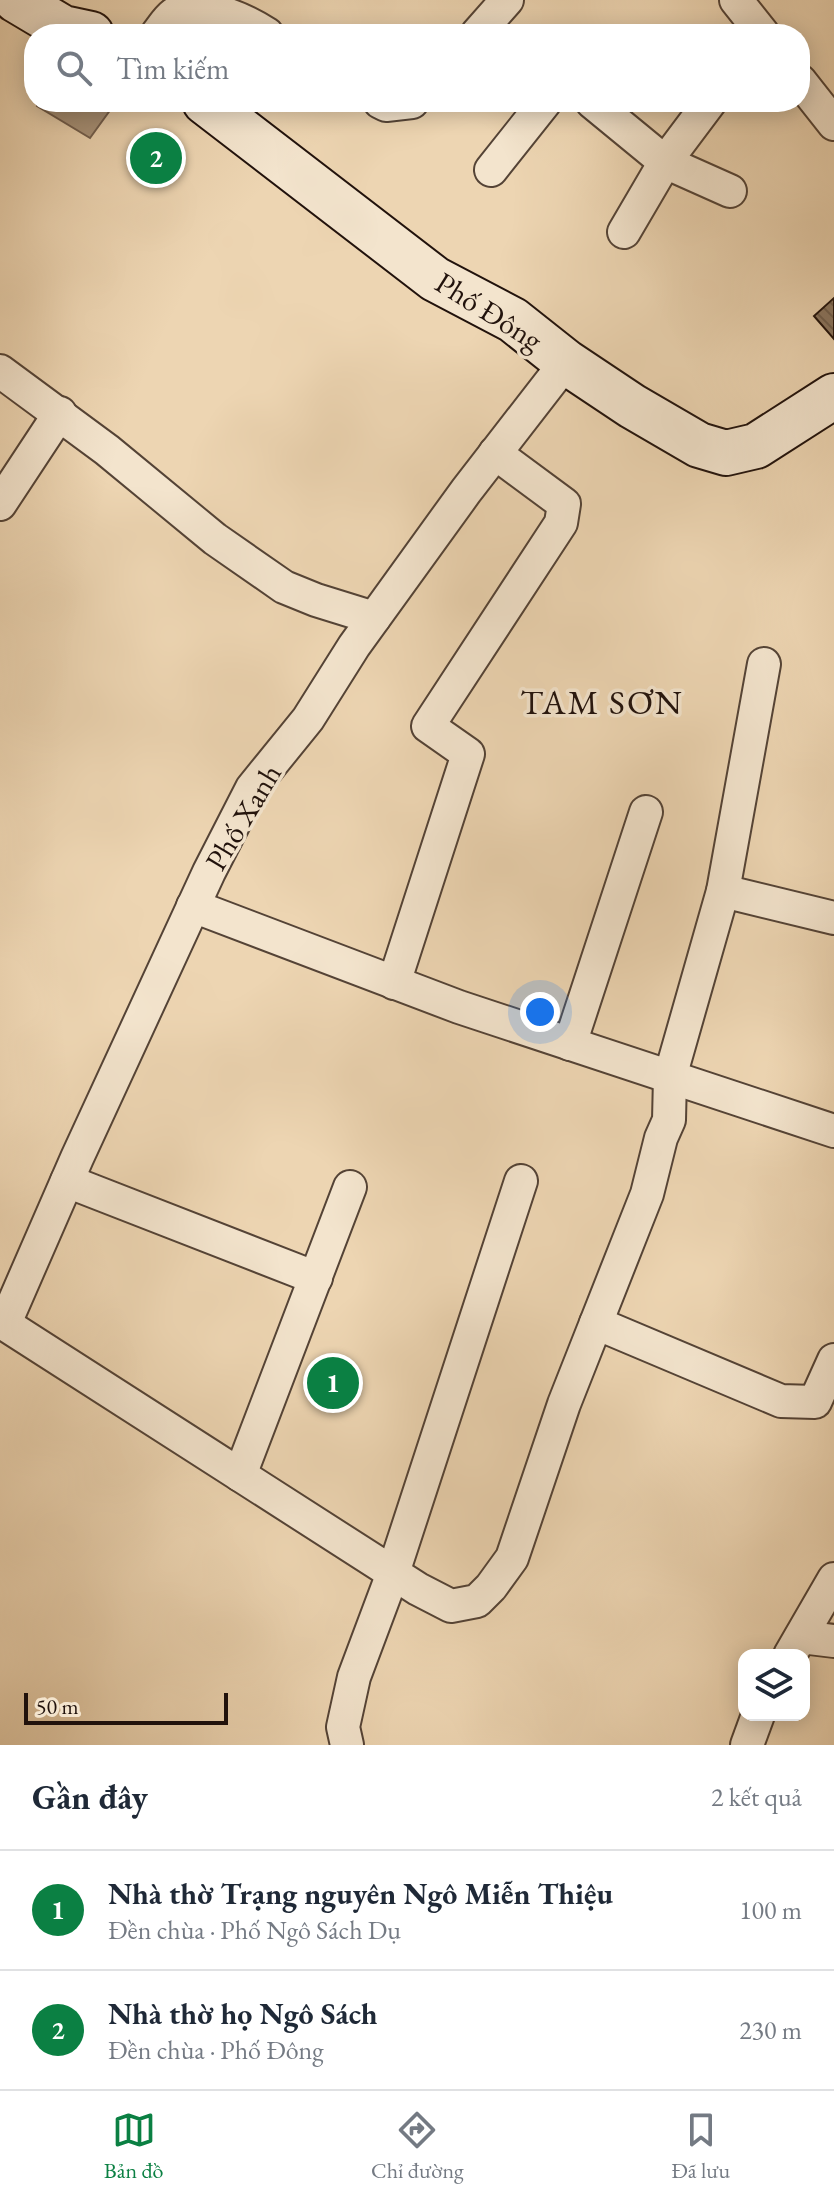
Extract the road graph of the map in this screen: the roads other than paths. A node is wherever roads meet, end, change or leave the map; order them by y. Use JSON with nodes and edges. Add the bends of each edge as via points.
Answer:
{"nodes":[{"id":1,"x":9,"y":0,"type":"edge"},
{"id":2,"x":16,"y":0,"type":"edge"},
{"id":3,"x":0,"y":12,"type":"edge"},
{"id":4,"x":56,"y":24,"type":"edge"},
{"id":5,"x":165,"y":24,"type":"edge"},
{"id":6,"x":250,"y":24,"type":"edge"},
{"id":7,"x":810,"y":94,"type":"edge"},
{"id":8,"x":218,"y":112,"type":"edge"},
{"id":9,"x":537,"y":112,"type":"edge"},
{"id":10,"x":604,"y":112,"type":"edge"},
{"id":11,"x":702,"y":112,"type":"edge"},
{"id":12,"x":834,"y":124,"type":"edge"},
{"id":13,"x":665,"y":162,"type":"junction"},
{"id":14,"x":491,"y":170,"type":"dead end"},
{"id":15,"x":730,"y":191,"type":"dead end"},
{"id":16,"x":624,"y":232,"type":"dead end"},
{"id":17,"x":566,"y":362,"type":"junction"},
{"id":18,"x":0,"y":371,"type":"edge"},
{"id":19,"x":834,"y":396,"type":"edge"},
{"id":20,"x":60,"y":413,"type":"junction"},
{"id":21,"x":495,"y":453,"type":"junction"},
{"id":22,"x":0,"y":504,"type":"edge"},
{"id":23,"x":374,"y":618,"type":"junction"},
{"id":24,"x":764,"y":664,"type":"dead end"},
{"id":25,"x":646,"y":812,"type":"dead end"},
{"id":26,"x":723,"y":891,"type":"junction"},
{"id":27,"x":193,"y":906,"type":"junction"},
{"id":28,"x":834,"y":918,"type":"edge"},
{"id":29,"x":394,"y":983,"type":"junction"},
{"id":30,"x":570,"y":1044,"type":"junction"},
{"id":31,"x":670,"y":1077,"type":"junction"},
{"id":32,"x":834,"y":1131,"type":"edge"},
{"id":33,"x":67,"y":1181,"type":"junction"},
{"id":34,"x":521,"y":1181,"type":"dead end"},
{"id":35,"x":350,"y":1187,"type":"dead end"},
{"id":36,"x":316,"y":1278,"type":"junction"},
{"id":37,"x":2,"y":1317,"type":"edge"},
{"id":38,"x":596,"y":1323,"type":"junction"},
{"id":39,"x":834,"y":1360,"type":"edge"},
{"id":40,"x":240,"y":1475,"type":"junction"},
{"id":41,"x":393,"y":1573,"type":"junction"},
{"id":42,"x":834,"y":1579,"type":"edge"},
{"id":43,"x":834,"y":1641,"type":"edge"},
{"id":44,"x":795,"y":1646,"type":"edge"},
{"id":45,"x":756,"y":1721,"type":"edge"},
{"id":46,"x":347,"y":1745,"type":"edge"},
{"id":47,"x":747,"y":1745,"type":"edge"}],
"edges":[{"from":1,"to":3,"type":"street"},
{"from":2,"to":4,"type":"street"},
{"from":5,"to":6,"type":"street","via":[[175,12],[207,4]]},
{"from":7,"to":12,"type":"street"},
{"from":8,"to":17,"type":"street","name":"Phố Đông","via":[[435,279],[513,320]]},
{"from":9,"to":14,"type":"street"},
{"from":10,"to":13,"type":"street"},
{"from":11,"to":13,"type":"street"},
{"from":13,"to":15,"type":"street"},
{"from":13,"to":16,"type":"street"},
{"from":17,"to":19,"type":"street","name":"Phố Đông","via":[[689,439],[726,453],[756,446]]},
{"from":17,"to":21,"type":"street","name":"Phố Xanh"},
{"from":18,"to":20,"type":"street"},
{"from":20,"to":22,"type":"street"},
{"from":20,"to":23,"type":"street","via":[[215,539],[284,587]]},
{"from":21,"to":23,"type":"street","name":"Phố Xanh"},
{"from":21,"to":29,"type":"street","via":[[564,504],[561,523],[428,726],[468,754]]},
{"from":23,"to":27,"type":"street","name":"Phố Xanh","via":[[308,719],[252,788]]},
{"from":24,"to":26,"type":"street"},
{"from":25,"to":30,"type":"street"},
{"from":26,"to":28,"type":"street"},
{"from":26,"to":31,"type":"street"},
{"from":27,"to":29,"type":"street"},
{"from":27,"to":33,"type":"street","name":"Phố Xanh"},
{"from":29,"to":30,"type":"street"},
{"from":30,"to":31,"type":"street"},
{"from":31,"to":32,"type":"street"},
{"from":31,"to":38,"type":"street","via":[[669,1120],[647,1194]]},
{"from":33,"to":36,"type":"street"},
{"from":33,"to":37,"type":"street","name":"Phố Xanh"},
{"from":34,"to":41,"type":"street"},
{"from":35,"to":36,"type":"street"},
{"from":36,"to":40,"type":"street"},
{"from":37,"to":40,"type":"street"},
{"from":38,"to":39,"type":"street","via":[[781,1401],[815,1402]]},
{"from":38,"to":41,"type":"street","via":[[512,1558],[491,1587],[477,1601],[451,1606]]},
{"from":40,"to":41,"type":"street"},
{"from":41,"to":46,"type":"street","via":[[354,1677],[343,1727]]},
{"from":42,"to":44,"type":"street"},
{"from":43,"to":44,"type":"street"},
{"from":45,"to":47,"type":"street"}]}
